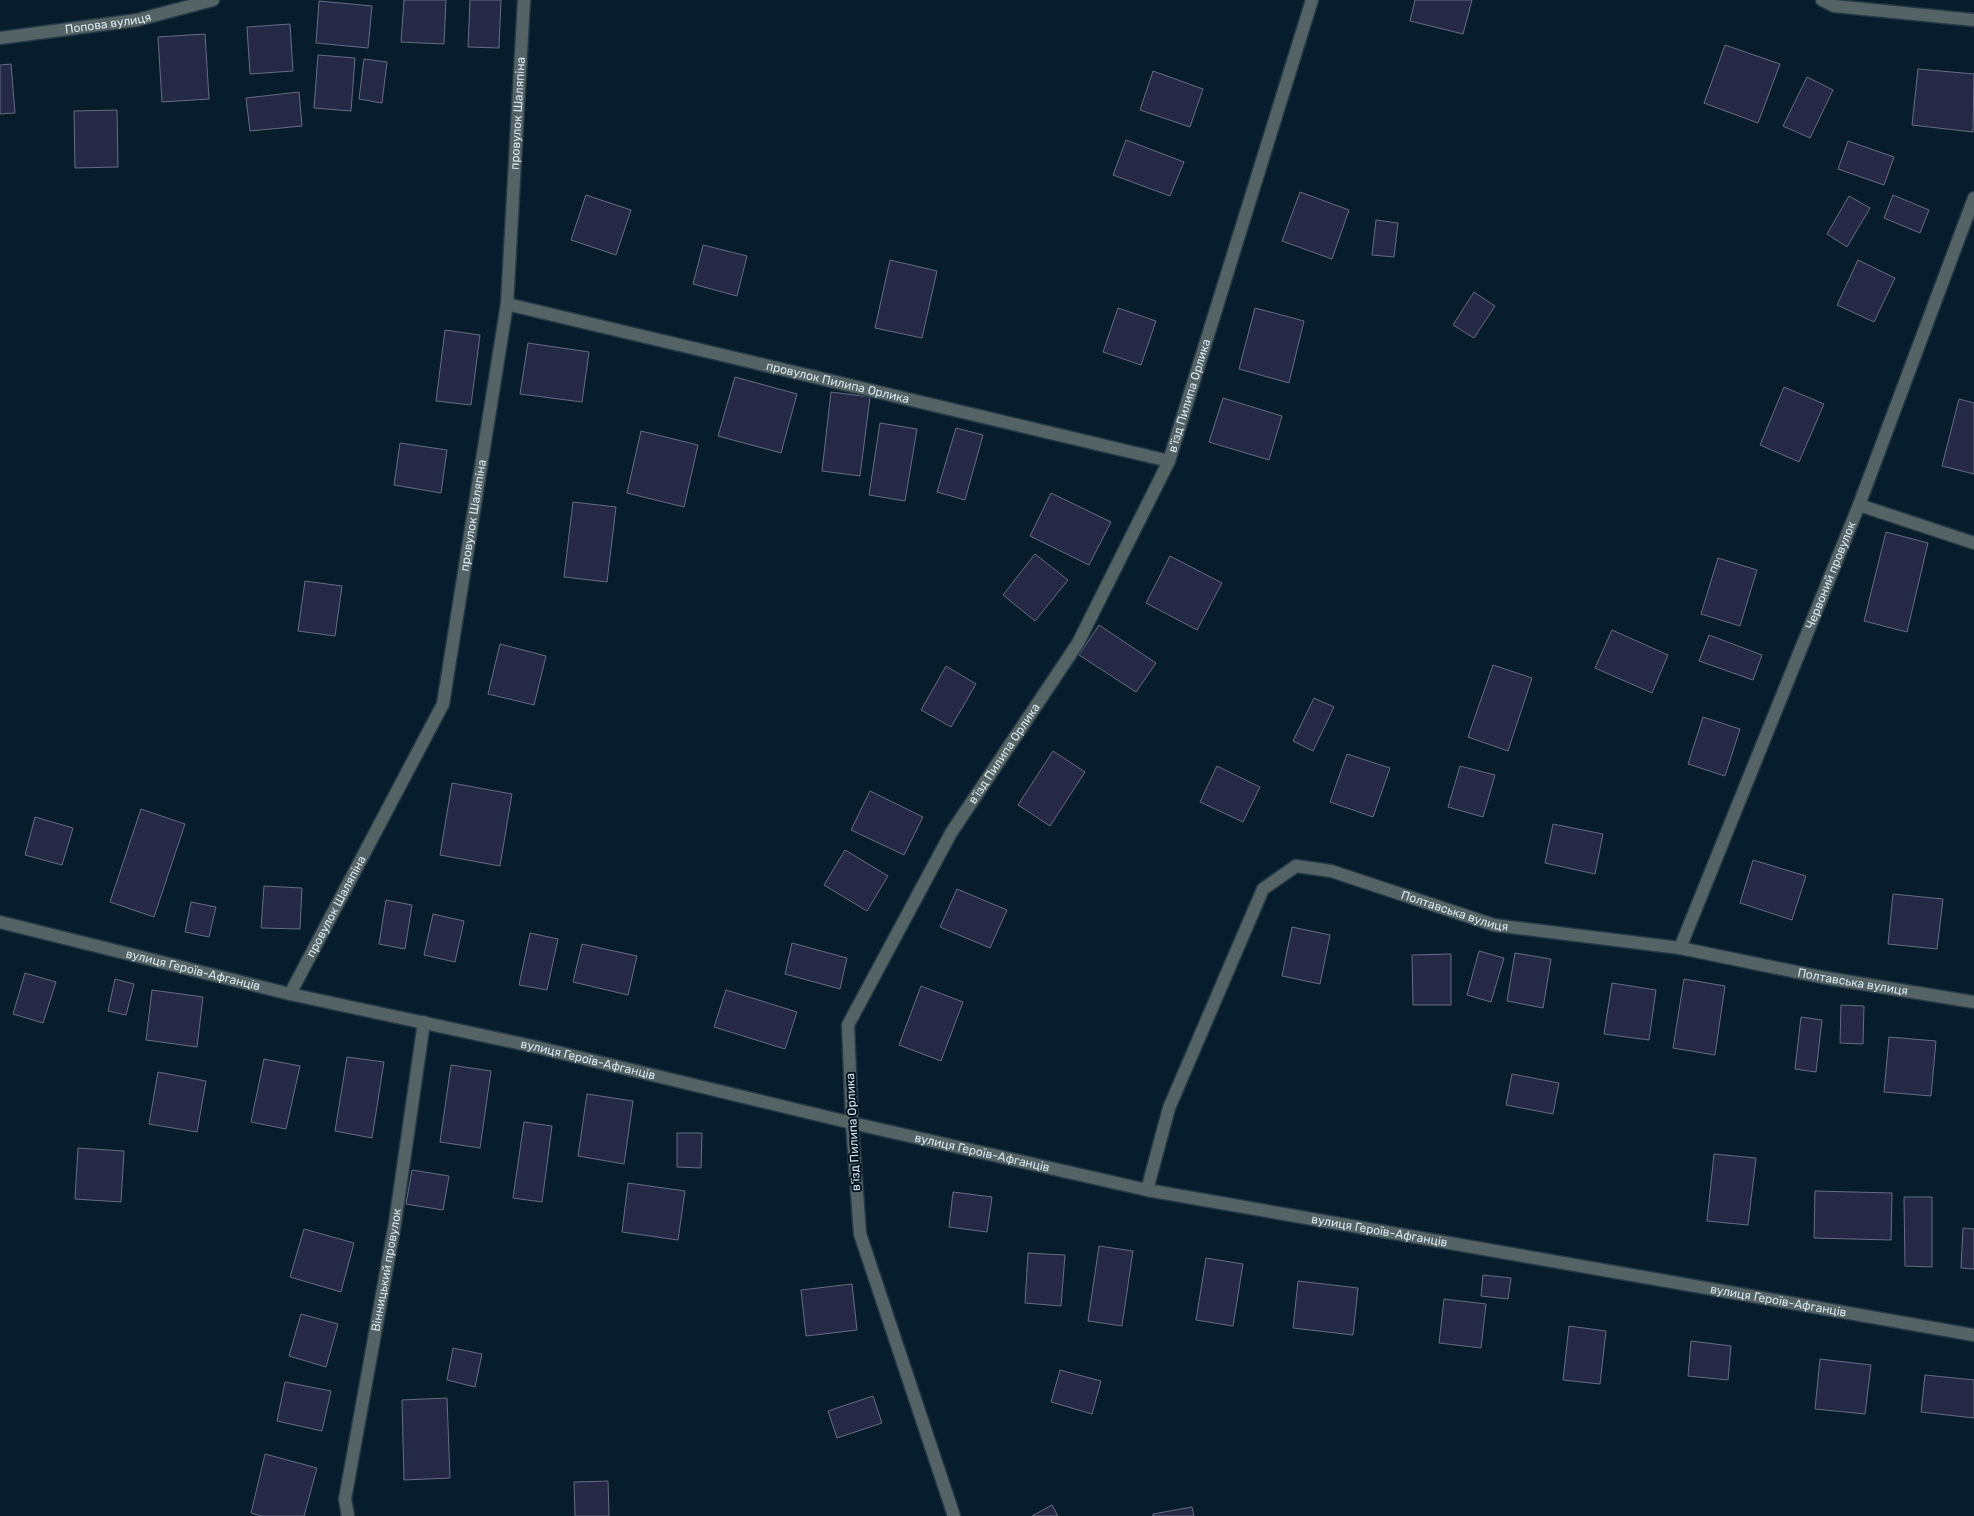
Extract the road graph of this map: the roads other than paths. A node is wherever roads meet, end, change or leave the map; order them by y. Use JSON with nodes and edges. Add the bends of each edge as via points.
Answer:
{"nodes":[{"id":1,"x":213,"y":0,"type":"edge"},
{"id":2,"x":524,"y":0,"type":"edge"},
{"id":3,"x":1312,"y":0,"type":"edge"},
{"id":4,"x":1822,"y":0,"type":"edge"},
{"id":5,"x":1974,"y":20,"type":"edge"},
{"id":6,"x":0,"y":38,"type":"edge"},
{"id":7,"x":1974,"y":198,"type":"edge"},
{"id":8,"x":507,"y":304,"type":"junction"},
{"id":9,"x":1168,"y":461,"type":"junction"},
{"id":10,"x":1859,"y":505,"type":"junction"},
{"id":11,"x":1974,"y":543,"type":"edge"},
{"id":12,"x":0,"y":922,"type":"edge"},
{"id":13,"x":1680,"y":948,"type":"junction"},
{"id":14,"x":290,"y":994,"type":"junction"},
{"id":15,"x":1974,"y":1002,"type":"edge"},
{"id":16,"x":424,"y":1022,"type":"junction"},
{"id":17,"x":852,"y":1123,"type":"junction"},
{"id":18,"x":1147,"y":1190,"type":"junction"},
{"id":19,"x":1974,"y":1335,"type":"edge"},
{"id":20,"x":348,"y":1516,"type":"edge"},
{"id":21,"x":954,"y":1516,"type":"edge"}],
"edges":[{"from":1,"to":6,"type":"street","name":"Попова вулиця","via":[[137,20]]},
{"from":2,"to":8,"type":"street","name":"провулок Шаляпіна"},
{"from":3,"to":9,"type":"street","name":"в'їзд Пилипа Орлика"},
{"from":4,"to":5,"type":"street","via":[[1834,6]]},
{"from":7,"to":10,"type":"street","name":"Червоний провулок"},
{"from":8,"to":9,"type":"street","name":"провулок Пилипа Орлика"},
{"from":8,"to":14,"type":"street","name":"провулок Шаляпіна","via":[[443,704]]},
{"from":9,"to":17,"type":"street","name":"в'їзд Пилипа Орлика","via":[[1078,644],[951,833],[848,1025]]},
{"from":10,"to":11,"type":"street"},
{"from":10,"to":13,"type":"street","name":"Червоний провулок"},
{"from":12,"to":14,"type":"street","name":"вулиця Героїв-Афганців"},
{"from":13,"to":15,"type":"street","name":"Полтавська вулиця","via":[[1821,977]]},
{"from":13,"to":18,"type":"street","name":"Полтавська вулиця","via":[[1494,925],[1331,871],[1296,866],[1263,889],[1170,1108]]},
{"from":14,"to":16,"type":"street","name":"вулиця Героїв-Афганців"},
{"from":16,"to":17,"type":"street","name":"вулиця Героїв-Афганців"},
{"from":16,"to":20,"type":"street","name":"Вінницький провулок","via":[[395,1223],[345,1499]]},
{"from":17,"to":18,"type":"street","name":"вулиця Героїв-Афганців"},
{"from":17,"to":21,"type":"street","name":"в'їзд Пилипа Орлика","via":[[860,1234]]},
{"from":18,"to":19,"type":"street","name":"вулиця Героїв-Афганців"}]}
